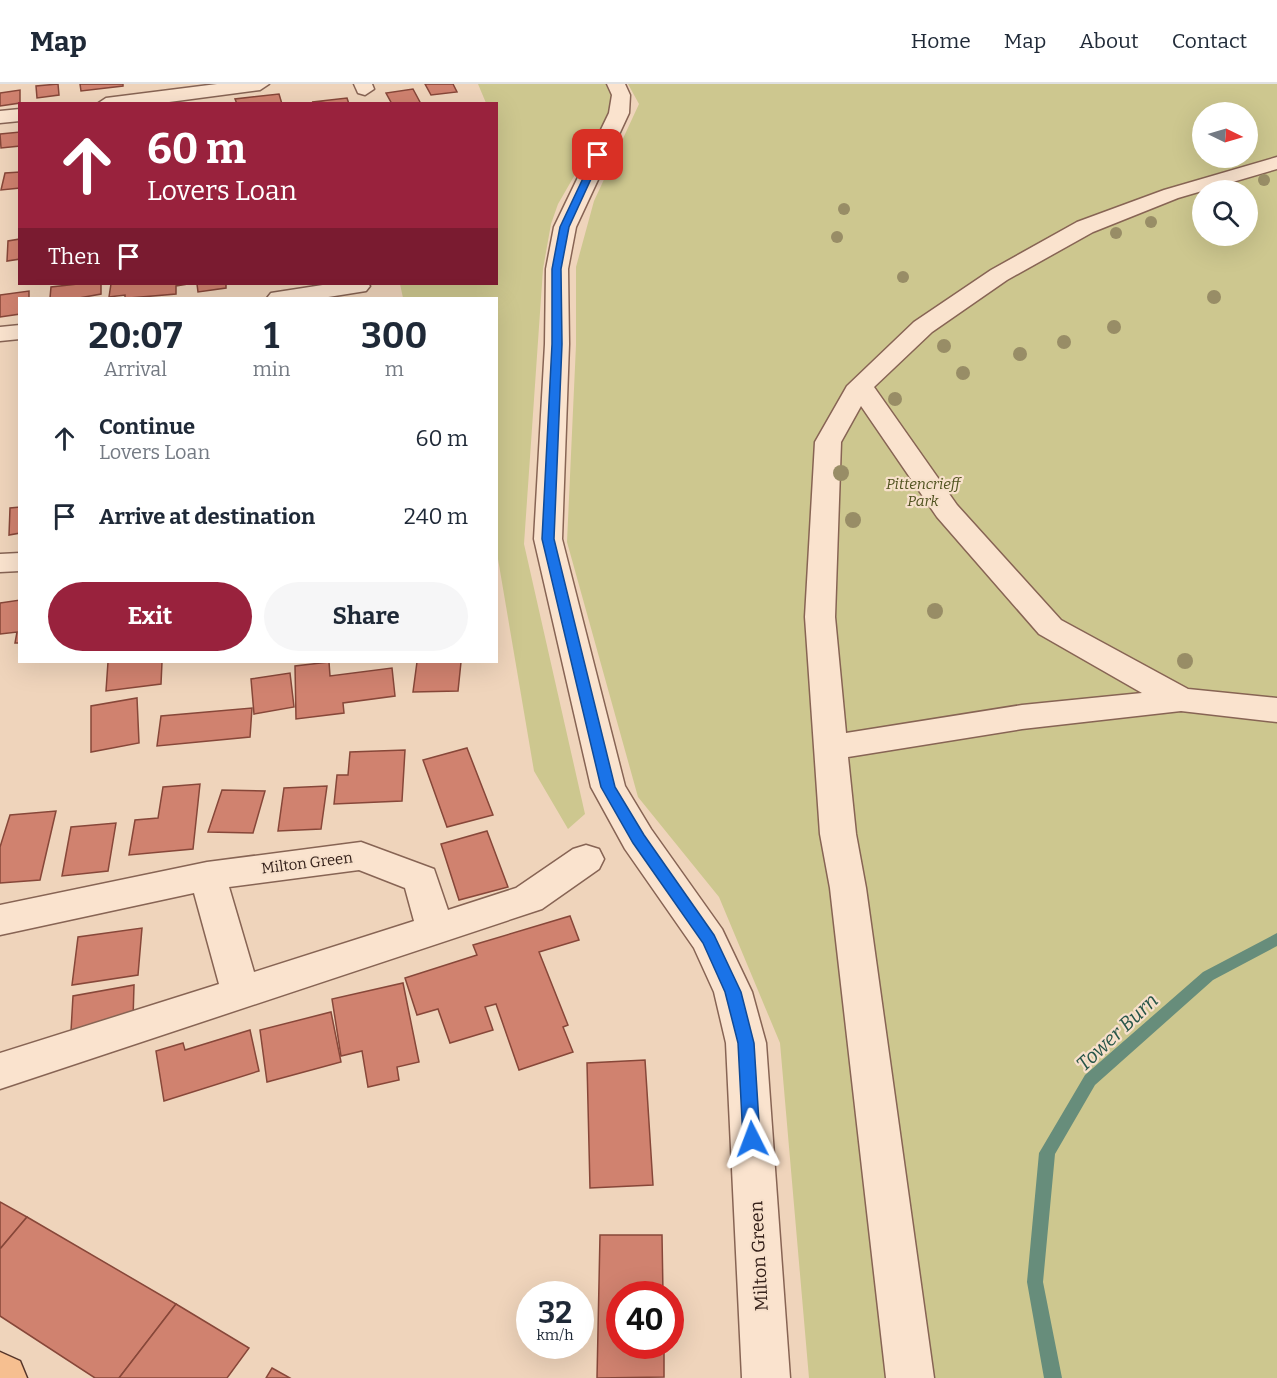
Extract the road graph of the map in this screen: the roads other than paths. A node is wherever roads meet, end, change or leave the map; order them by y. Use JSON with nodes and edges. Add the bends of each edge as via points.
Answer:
{"nodes":[{"id":1,"x":260,"y":84,"type":"edge"},
{"id":2,"x":616,"y":84,"type":"edge"},
{"id":3,"x":200,"y":97,"type":"edge"},
{"id":4,"x":133,"y":102,"type":"edge"},
{"id":5,"x":18,"y":115,"type":"edge"},
{"id":6,"x":0,"y":117,"type":"edge"},
{"id":7,"x":1277,"y":163,"type":"edge"},
{"id":8,"x":358,"y":286,"type":"dead end"},
{"id":9,"x":286,"y":297,"type":"edge"},
{"id":10,"x":18,"y":332,"type":"edge"},
{"id":11,"x":0,"y":334,"type":"edge"},
{"id":12,"x":860,"y":386,"type":"junction"},
{"id":13,"x":18,"y":562,"type":"edge"},
{"id":14,"x":0,"y":563,"type":"edge"},
{"id":15,"x":1181,"y":700,"type":"junction"},
{"id":16,"x":1277,"y":710,"type":"edge"},
{"id":17,"x":831,"y":748,"type":"junction"},
{"id":18,"x":586,"y":859,"type":"dead end"},
{"id":19,"x":207,"y":876,"type":"junction"},
{"id":20,"x":0,"y":920,"type":"edge"},
{"id":21,"x":435,"y":930,"type":"junction"},
{"id":22,"x":241,"y":994,"type":"junction"},
{"id":23,"x":0,"y":1071,"type":"edge"},
{"id":24,"x":766,"y":1378,"type":"edge"},
{"id":25,"x":910,"y":1378,"type":"edge"}],
"edges":[{"from":1,"to":3,"type":"street"},
{"from":2,"to":24,"type":"street","name":"Milton Green","via":[[621,95],[619,113],[565,227],[556,269],[557,344],[548,539],[608,787],[638,839],[709,940],[733,992],[746,1043]]},
{"from":3,"to":4,"type":"street"},
{"from":5,"to":6,"type":"street"},
{"from":7,"to":12,"type":"street","via":[[1171,194],[1085,227],[999,275],[923,327]]},
{"from":8,"to":9,"type":"street"},
{"from":10,"to":11,"type":"street"},
{"from":12,"to":15,"type":"street","via":[[947,511],[1050,627]]},
{"from":12,"to":17,"type":"street","via":[[828,442],[820,617]]},
{"from":13,"to":14,"type":"street"},
{"from":15,"to":16,"type":"street"},
{"from":15,"to":17,"type":"street","via":[[1022,717]]},
{"from":17,"to":25,"type":"street","via":[[838,834]]},
{"from":18,"to":21,"type":"street","via":[[529,899]]},
{"from":19,"to":20,"type":"street","name":"Milton Green"},
{"from":19,"to":21,"type":"street","name":"Milton Green","via":[[361,856],[421,879]]},
{"from":19,"to":22,"type":"street"},
{"from":21,"to":22,"type":"street"},
{"from":22,"to":23,"type":"street"}]}
